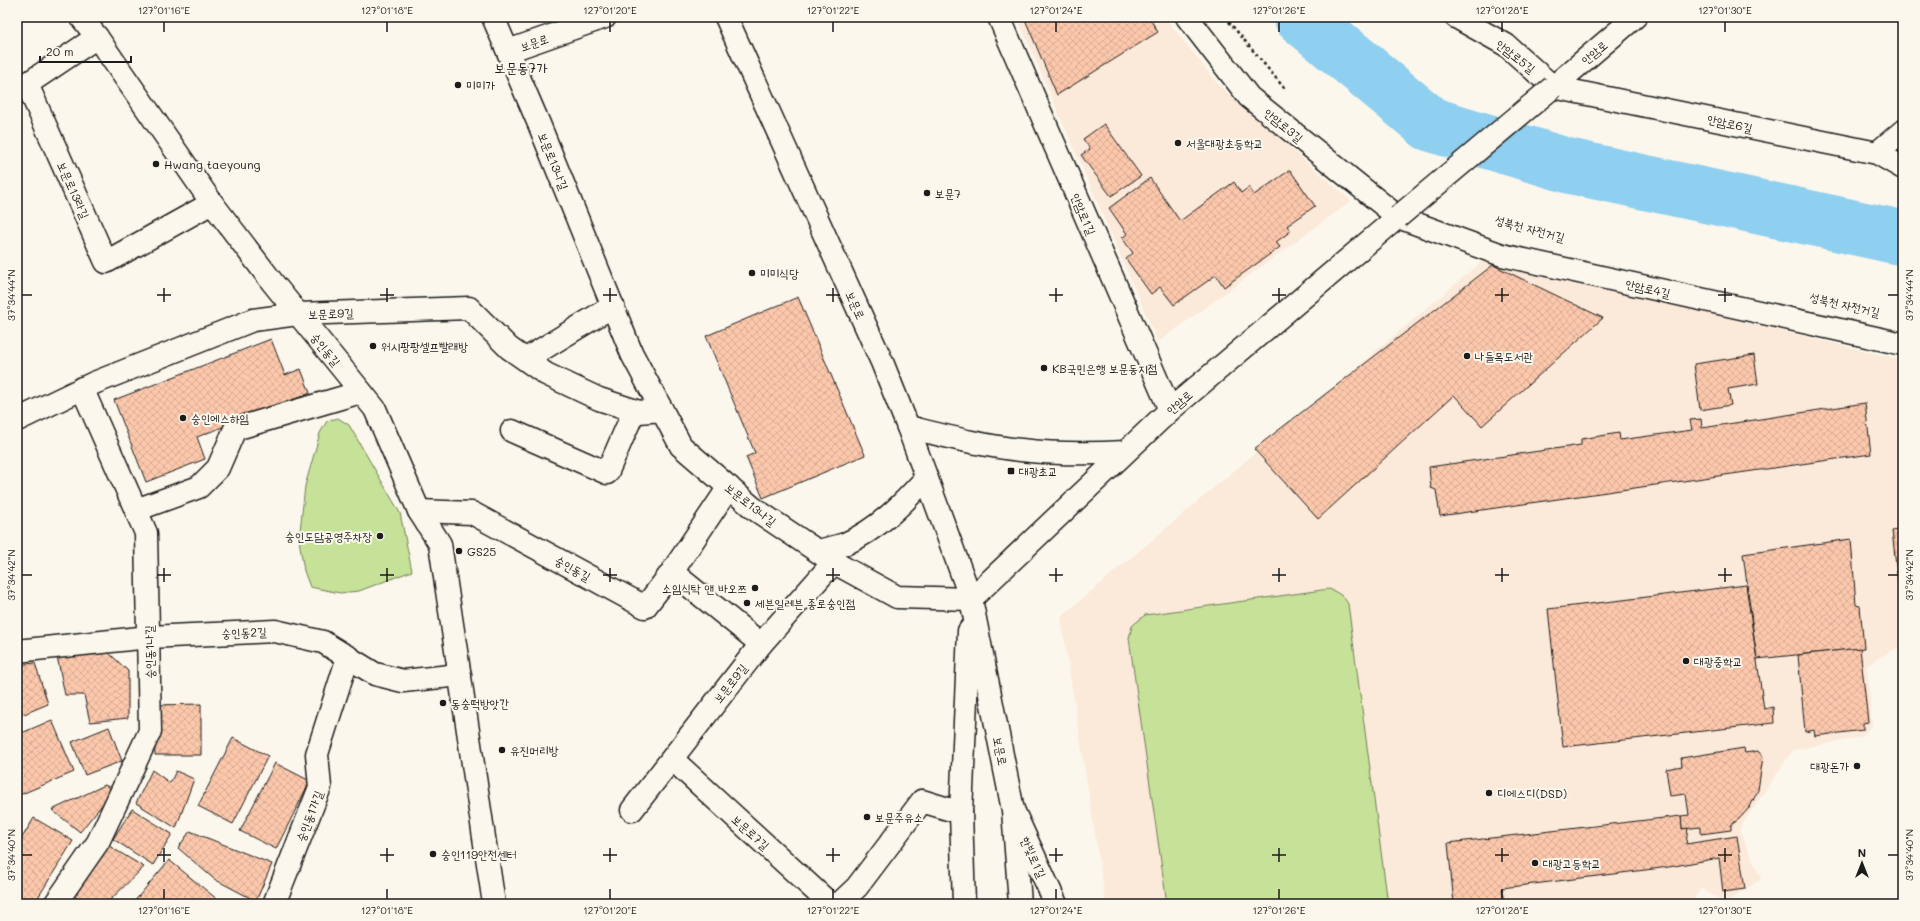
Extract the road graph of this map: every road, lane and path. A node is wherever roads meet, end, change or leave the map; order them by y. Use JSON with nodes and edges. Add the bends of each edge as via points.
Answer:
{"nodes":[{"id":1,"x":81,"y":17,"type":"edge"},
{"id":2,"x":493,"y":17,"type":"edge"},
{"id":3,"x":605,"y":17,"type":"edge"},
{"id":4,"x":726,"y":17,"type":"edge"},
{"id":5,"x":999,"y":17,"type":"edge"},
{"id":6,"x":1187,"y":17,"type":"edge"},
{"id":7,"x":1225,"y":17,"type":"edge"},
{"id":8,"x":1456,"y":17,"type":"edge"},
{"id":9,"x":1635,"y":17,"type":"edge"},
{"id":10,"x":97,"y":37,"type":"junction"},
{"id":11,"x":508,"y":51,"type":"junction"},
{"id":12,"x":1553,"y":87,"type":"junction"},
{"id":13,"x":1289,"y":93,"type":"dead end"},
{"id":14,"x":1903,"y":131,"type":"edge"},
{"id":15,"x":1877,"y":153,"type":"junction"},
{"id":16,"x":1903,"y":168,"type":"edge"},
{"id":17,"x":212,"y":202,"type":"junction"},
{"id":18,"x":1398,"y":217,"type":"junction"},
{"id":19,"x":613,"y":306,"type":"junction"},
{"id":20,"x":298,"y":314,"type":"junction"},
{"id":21,"x":1903,"y":344,"type":"edge"},
{"id":22,"x":526,"y":359,"type":"junction"},
{"id":23,"x":82,"y":388,"type":"junction"},
{"id":24,"x":361,"y":392,"type":"junction"},
{"id":25,"x":662,"y":410,"type":"junction"},
{"id":26,"x":1170,"y":410,"type":"junction"},
{"id":27,"x":634,"y":411,"type":"junction"},
{"id":28,"x":17,"y":420,"type":"edge"},
{"id":29,"x":908,"y":427,"type":"junction"},
{"id":30,"x":512,"y":432,"type":"dead end"},
{"id":31,"x":1125,"y":452,"type":"junction"},
{"id":32,"x":926,"y":478,"type":"junction"},
{"id":33,"x":729,"y":487,"type":"junction"},
{"id":34,"x":136,"y":510,"type":"junction"},
{"id":35,"x":419,"y":511,"type":"junction"},
{"id":36,"x":826,"y":557,"type":"junction"},
{"id":37,"x":672,"y":572,"type":"junction"},
{"id":38,"x":971,"y":599,"type":"junction"},
{"id":39,"x":149,"y":637,"type":"junction"},
{"id":40,"x":761,"y":644,"type":"junction"},
{"id":41,"x":17,"y":651,"type":"edge"},
{"id":42,"x":348,"y":657,"type":"junction"},
{"id":43,"x":460,"y":675,"type":"junction"},
{"id":44,"x":672,"y":759,"type":"junction"},
{"id":45,"x":632,"y":810,"type":"dead end"},
{"id":46,"x":1013,"y":810,"type":"junction"},
{"id":47,"x":960,"y":813,"type":"junction"},
{"id":48,"x":55,"y":904,"type":"edge"},
{"id":49,"x":274,"y":904,"type":"edge"},
{"id":50,"x":494,"y":904,"type":"edge"},
{"id":51,"x":830,"y":904,"type":"edge"},
{"id":52,"x":839,"y":904,"type":"edge"},
{"id":53,"x":964,"y":904,"type":"edge"},
{"id":54,"x":1020,"y":904,"type":"edge"},
{"id":55,"x":1056,"y":904,"type":"edge"}],
"edges":[{"from":1,"to":10,"type":"street"},
{"from":2,"to":11,"type":"street","name":"보문로13나길"},
{"from":3,"to":11,"type":"street","name":"보문로"},
{"from":4,"to":29,"type":"street","name":"보문로","via":[[882,362]]},
{"from":5,"to":26,"type":"street","name":"안암로1길"},
{"from":6,"to":18,"type":"street","name":"안암로3길","via":[[1249,97]]},
{"from":7,"to":13,"type":"path"},
{"from":8,"to":12,"type":"street","name":"안암로5길","via":[[1506,45]]},
{"from":9,"to":12,"type":"street","name":"안암로"},
{"from":10,"to":17,"type":"street"},
{"from":10,"to":17,"type":"street","name":"보문로13라길","via":[[27,84],[106,262]]},
{"from":11,"to":19,"type":"street","name":"보문로13나길"},
{"from":12,"to":15,"type":"street","name":"안암로6길"},
{"from":12,"to":18,"type":"street","name":"안암로","bridge":true},
{"from":14,"to":15,"type":"street"},
{"from":15,"to":16,"type":"street","name":"안암로6길"},
{"from":17,"to":20,"type":"street"},
{"from":18,"to":21,"type":"street","name":"안암로4길","via":[[1502,255]]},
{"from":18,"to":26,"type":"street","name":"안암로"},
{"from":19,"to":22,"type":"street"},
{"from":19,"to":25,"type":"street","name":"보문로13나길","via":[[632,354]]},
{"from":20,"to":22,"type":"street","name":"보문로9길","via":[[469,308],[509,348]]},
{"from":20,"to":23,"type":"street","name":"보문로9길","via":[[253,320]]},
{"from":20,"to":24,"type":"street","name":"숭인동길"},
{"from":22,"to":27,"type":"street","name":"보문로9길","via":[[553,377],[599,399]]},
{"from":23,"to":28,"type":"street","name":"보문로9길"},
{"from":23,"to":34,"type":"street","name":"숭인동1나길"},
{"from":24,"to":34,"type":"street","via":[[235,429],[218,468],[199,487]]},
{"from":24,"to":35,"type":"street","name":"숭인동길","via":[[375,409]]},
{"from":25,"to":27,"type":"street","name":"보문로9길"},
{"from":25,"to":33,"type":"street","name":"보문로13나길","via":[[681,446]]},
{"from":26,"to":31,"type":"street","name":"안암로"},
{"from":27,"to":30,"type":"street","via":[[607,473]]},
{"from":29,"to":31,"type":"street","via":[[960,440],[1021,450],[1089,454]]},
{"from":29,"to":32,"type":"street","name":"보문로"},
{"from":31,"to":38,"type":"street","name":"안암로"},
{"from":32,"to":36,"type":"street","via":[[885,520]]},
{"from":32,"to":38,"type":"street","name":"보문로"},
{"from":33,"to":36,"type":"street","name":"보문로13나길","via":[[753,508]]},
{"from":33,"to":37,"type":"street"},
{"from":34,"to":39,"type":"street","name":"숭인동1나길","via":[[146,533]]},
{"from":35,"to":37,"type":"street","name":"숭인동길","via":[[472,513],[645,608]]},
{"from":35,"to":43,"type":"street","name":"숭인동길","via":[[440,544]]},
{"from":36,"to":38,"type":"street","name":"보문로13나길","via":[[897,597]]},
{"from":36,"to":40,"type":"street","name":"보문로9길","via":[[824,573]]},
{"from":37,"to":40,"type":"street"},
{"from":38,"to":46,"type":"street","name":"보문로"},
{"from":38,"to":47,"type":"street","name":"보문로"},
{"from":39,"to":41,"type":"street","name":"숭인동2길"},
{"from":39,"to":42,"type":"street","name":"숭인동2길","via":[[276,631],[323,642]]},
{"from":39,"to":48,"type":"street","name":"숭인동1나길","via":[[150,732],[98,842]]},
{"from":40,"to":44,"type":"street","name":"보문로9길"},
{"from":42,"to":43,"type":"street","name":"숭인동2길","via":[[375,674],[403,681]]},
{"from":42,"to":49,"type":"street","name":"숭인동1가길","via":[[317,754],[320,788]]},
{"from":43,"to":50,"type":"street","name":"숭인동길"},
{"from":44,"to":45,"type":"street","name":"보문로9길"},
{"from":44,"to":51,"type":"street","name":"보문로7길"},
{"from":46,"to":54,"type":"street","name":"보문로"},
{"from":46,"to":55,"type":"street","name":"한빛로1길"},
{"from":47,"to":52,"type":"street","via":[[922,801],[857,887]]},
{"from":47,"to":53,"type":"street","name":"보문로"}]}
